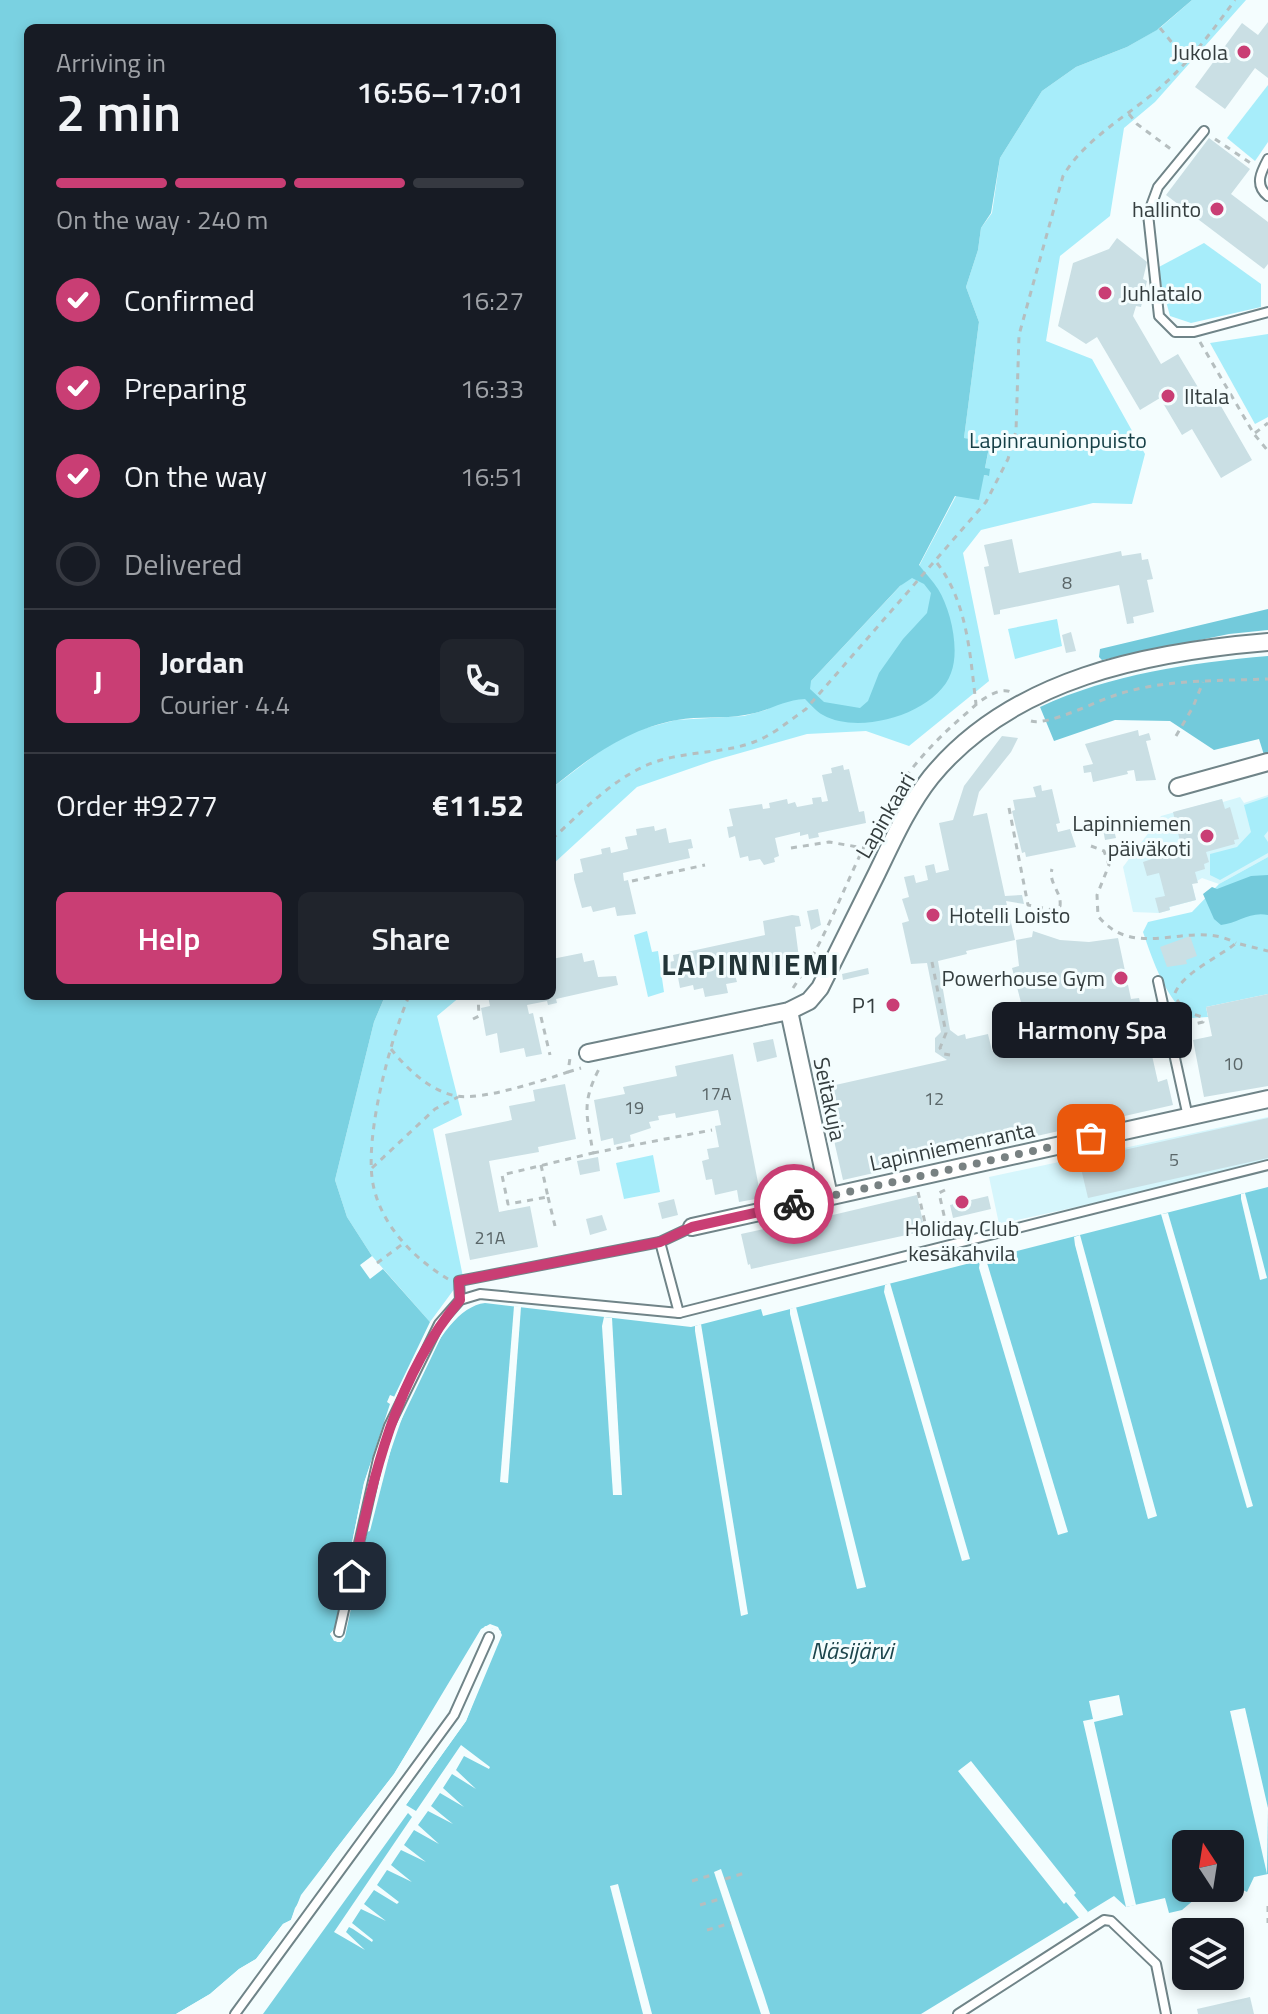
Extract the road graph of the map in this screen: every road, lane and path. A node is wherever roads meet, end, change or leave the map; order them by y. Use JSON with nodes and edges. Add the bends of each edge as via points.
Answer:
{"nodes":[{"id":1,"x":1235,"y":0,"type":"edge"},
{"id":2,"x":1160,"y":28,"type":"dead end"},
{"id":3,"x":1187,"y":61,"type":"junction"},
{"id":4,"x":1129,"y":114,"type":"junction"},
{"id":5,"x":1204,"y":131,"type":"joint"},
{"id":6,"x":1183,"y":157,"type":"junction"},
{"id":7,"x":1268,"y":159,"type":"edge"},
{"id":8,"x":1261,"y":171,"type":"junction"},
{"id":9,"x":1268,"y":196,"type":"edge"},
{"id":10,"x":1268,"y":312,"type":"edge"},
{"id":11,"x":1194,"y":332,"type":"junction"},
{"id":12,"x":1268,"y":423,"type":"edge"},
{"id":13,"x":1254,"y":434,"type":"junction"},
{"id":14,"x":1268,"y":451,"type":"edge"},
{"id":15,"x":936,"y":562,"type":"junction"},
{"id":16,"x":1268,"y":642,"type":"edge"},
{"id":17,"x":1268,"y":679,"type":"edge"},
{"id":18,"x":1203,"y":682,"type":"junction"},
{"id":19,"x":976,"y":704,"type":"junction"},
{"id":20,"x":1019,"y":706,"type":"junction"},
{"id":21,"x":1176,"y":736,"type":"dead end"},
{"id":22,"x":1268,"y":762,"type":"edge"},
{"id":23,"x":1178,"y":787,"type":"dead end"},
{"id":24,"x":1009,"y":808,"type":"dead end"},
{"id":25,"x":556,"y":835,"type":"edge"},
{"id":26,"x":1091,"y":846,"type":"dead end"},
{"id":27,"x":791,"y":848,"type":"dead end"},
{"id":28,"x":864,"y":848,"type":"junction"},
{"id":29,"x":705,"y":865,"type":"dead end"},
{"id":30,"x":1052,"y":869,"type":"dead end"},
{"id":31,"x":632,"y":881,"type":"dead end"},
{"id":32,"x":1236,"y":943,"type":"junction"},
{"id":33,"x":1268,"y":951,"type":"edge"},
{"id":34,"x":932,"y":962,"type":"dead end"},
{"id":35,"x":1158,"y":981,"type":"dead end"},
{"id":36,"x":408,"y":1000,"type":"edge"},
{"id":37,"x":478,"y":1000,"type":"edge"},
{"id":38,"x":787,"y":1003,"type":"junction"},
{"id":39,"x":541,"y":1017,"type":"dead end"},
{"id":40,"x":473,"y":1019,"type":"dead end"},
{"id":41,"x":1168,"y":1029,"type":"junction"},
{"id":42,"x":391,"y":1049,"type":"junction"},
{"id":43,"x":570,"y":1054,"type":"dead end"},
{"id":44,"x":550,"y":1055,"type":"dead end"},
{"id":45,"x":950,"y":1055,"type":"dead end"},
{"id":46,"x":595,"y":1058,"type":"joint"},
{"id":47,"x":458,"y":1097,"type":"junction"},
{"id":48,"x":1268,"y":1099,"type":"edge"},
{"id":49,"x":1188,"y":1117,"type":"junction"},
{"id":50,"x":712,"y":1130,"type":"dead end"},
{"id":51,"x":593,"y":1153,"type":"junction"},
{"id":52,"x":541,"y":1165,"type":"junction"},
{"id":53,"x":1268,"y":1165,"type":"edge"},
{"id":54,"x":372,"y":1168,"type":"junction"},
{"id":55,"x":945,"y":1190,"type":"dead end"},
{"id":56,"x":829,"y":1196,"type":"junction"},
{"id":57,"x":548,"y":1197,"type":"junction"},
{"id":58,"x":920,"y":1203,"type":"dead end"},
{"id":59,"x":946,"y":1224,"type":"dead end"},
{"id":60,"x":555,"y":1226,"type":"dead end"},
{"id":61,"x":926,"y":1226,"type":"dead end"},
{"id":62,"x":692,"y":1227,"type":"joint"},
{"id":63,"x":660,"y":1242,"type":"junction"},
{"id":64,"x":404,"y":1243,"type":"junction"},
{"id":65,"x":377,"y":1263,"type":"dead end"},
{"id":66,"x":459,"y":1281,"type":"junction"},
{"id":67,"x":460,"y":1300,"type":"junction"},
{"id":68,"x":679,"y":1313,"type":"junction"},
{"id":69,"x":339,"y":1632,"type":"dead end"},
{"id":70,"x":489,"y":1637,"type":"dead end"},
{"id":71,"x":748,"y":1872,"type":"dead end"},
{"id":72,"x":715,"y":1874,"type":"dead end"},
{"id":73,"x":725,"y":1879,"type":"dead end"},
{"id":74,"x":692,"y":1881,"type":"dead end"},
{"id":75,"x":723,"y":1898,"type":"dead end"},
{"id":76,"x":700,"y":1905,"type":"dead end"},
{"id":77,"x":1268,"y":1906,"type":"edge"},
{"id":78,"x":731,"y":1923,"type":"dead end"},
{"id":79,"x":1268,"y":1923,"type":"edge"},
{"id":80,"x":707,"y":1930,"type":"dead end"},
{"id":81,"x":235,"y":2014,"type":"edge"},
{"id":82,"x":958,"y":2014,"type":"edge"},
{"id":83,"x":1166,"y":2014,"type":"edge"}],
"edges":[{"from":1,"to":3,"type":"path"},
{"from":2,"to":3,"type":"path"},
{"from":3,"to":4,"type":"path"},
{"from":4,"to":6,"type":"path"},
{"from":4,"to":15,"type":"path","via":[[1071,162],[1063,176],[1019,335],[1016,431],[986,502]]},
{"from":5,"to":6,"type":"lane"},
{"from":5,"to":8,"type":"path"},
{"from":6,"to":11,"type":"lane","via":[[1158,187],[1148,214],[1159,316],[1175,332]]},
{"from":7,"to":8,"type":"lane"},
{"from":8,"to":9,"type":"lane","via":[[1262,192]]},
{"from":10,"to":11,"type":"lane"},
{"from":11,"to":13,"type":"path"},
{"from":12,"to":13,"type":"path"},
{"from":13,"to":14,"type":"path"},
{"from":15,"to":19,"type":"path","via":[[956,595]]},
{"from":15,"to":25,"type":"path","via":[[806,709],[750,744],[645,766]]},
{"from":16,"to":20,"type":"street","name":"Lapinkaari","via":[[1090,673]]},
{"from":17,"to":18,"type":"path"},
{"from":18,"to":20,"type":"path","via":[[1121,693],[1041,723],[1030,721]]},
{"from":18,"to":21,"type":"path"},
{"from":19,"to":20,"type":"path","via":[[1006,689]]},
{"from":19,"to":28,"type":"path","via":[[909,769]]},
{"from":20,"to":38,"type":"street","name":"Lapinkaari","via":[[967,740],[929,781],[893,840],[820,988],[809,1001]]},
{"from":22,"to":23,"type":"street"},
{"from":24,"to":30,"type":"path","via":[[1028,905],[1052,910],[1060,906]]},
{"from":26,"to":32,"type":"path","via":[[1104,851],[1109,865],[1097,895],[1098,916],[1116,931],[1147,941],[1206,933]]},
{"from":27,"to":28,"type":"path","via":[[829,842]]},
{"from":28,"to":38,"type":"path"},
{"from":29,"to":31,"type":"path"},
{"from":32,"to":33,"type":"path"},
{"from":32,"to":41,"type":"path","via":[[1187,975],[1174,993],[1181,1006],[1203,1022]]},
{"from":34,"to":45,"type":"path","via":[[946,1033],[940,1044]]},
{"from":35,"to":41,"type":"lane"},
{"from":36,"to":42,"type":"path"},
{"from":37,"to":40,"type":"path","via":[[479,1016]]},
{"from":38,"to":46,"type":"street","name":"Lapinkaari"},
{"from":38,"to":56,"type":"street","name":"Seitakuja"},
{"from":39,"to":44,"type":"path"},
{"from":41,"to":49,"type":"lane"},
{"from":42,"to":47,"type":"path","via":[[419,1077]]},
{"from":42,"to":54,"type":"path","via":[[377,1108]]},
{"from":43,"to":47,"type":"path","via":[[568,1072]]},
{"from":46,"to":51,"type":"path","via":[[586,1108]]},
{"from":47,"to":54,"type":"path","via":[[435,1109]]},
{"from":48,"to":49,"type":"street","name":"Lapinniemenranta"},
{"from":49,"to":56,"type":"street","name":"Lapinniemenranta"},
{"from":50,"to":51,"type":"path"},
{"from":51,"to":52,"type":"path"},
{"from":52,"to":57,"type":"path"},
{"from":52,"to":57,"type":"path","via":[[502,1175],[508,1204]]},
{"from":53,"to":68,"type":"lane"},
{"from":54,"to":64,"type":"path","via":[[381,1207]]},
{"from":55,"to":59,"type":"path","via":[[939,1193]]},
{"from":56,"to":62,"type":"street","name":"Lapinniemenranta"},
{"from":57,"to":60,"type":"path"},
{"from":58,"to":61,"type":"path"},
{"from":62,"to":63,"type":"lane"},
{"from":63,"to":66,"type":"lane"},
{"from":63,"to":68,"type":"lane"},
{"from":64,"to":65,"type":"path"},
{"from":64,"to":66,"type":"path","via":[[447,1279]]},
{"from":66,"to":67,"type":"lane"},
{"from":67,"to":68,"type":"lane","via":[[480,1294]]},
{"from":67,"to":69,"type":"lane","via":[[431,1338],[389,1426]]},
{"from":70,"to":81,"type":"lane","via":[[454,1715]]},
{"from":71,"to":73,"type":"path"},
{"from":72,"to":74,"type":"path"},
{"from":75,"to":76,"type":"path"},
{"from":77,"to":79,"type":"path"},
{"from":78,"to":80,"type":"path"},
{"from":82,"to":83,"type":"lane","via":[[1104,1920],[1156,1964]]}]}
